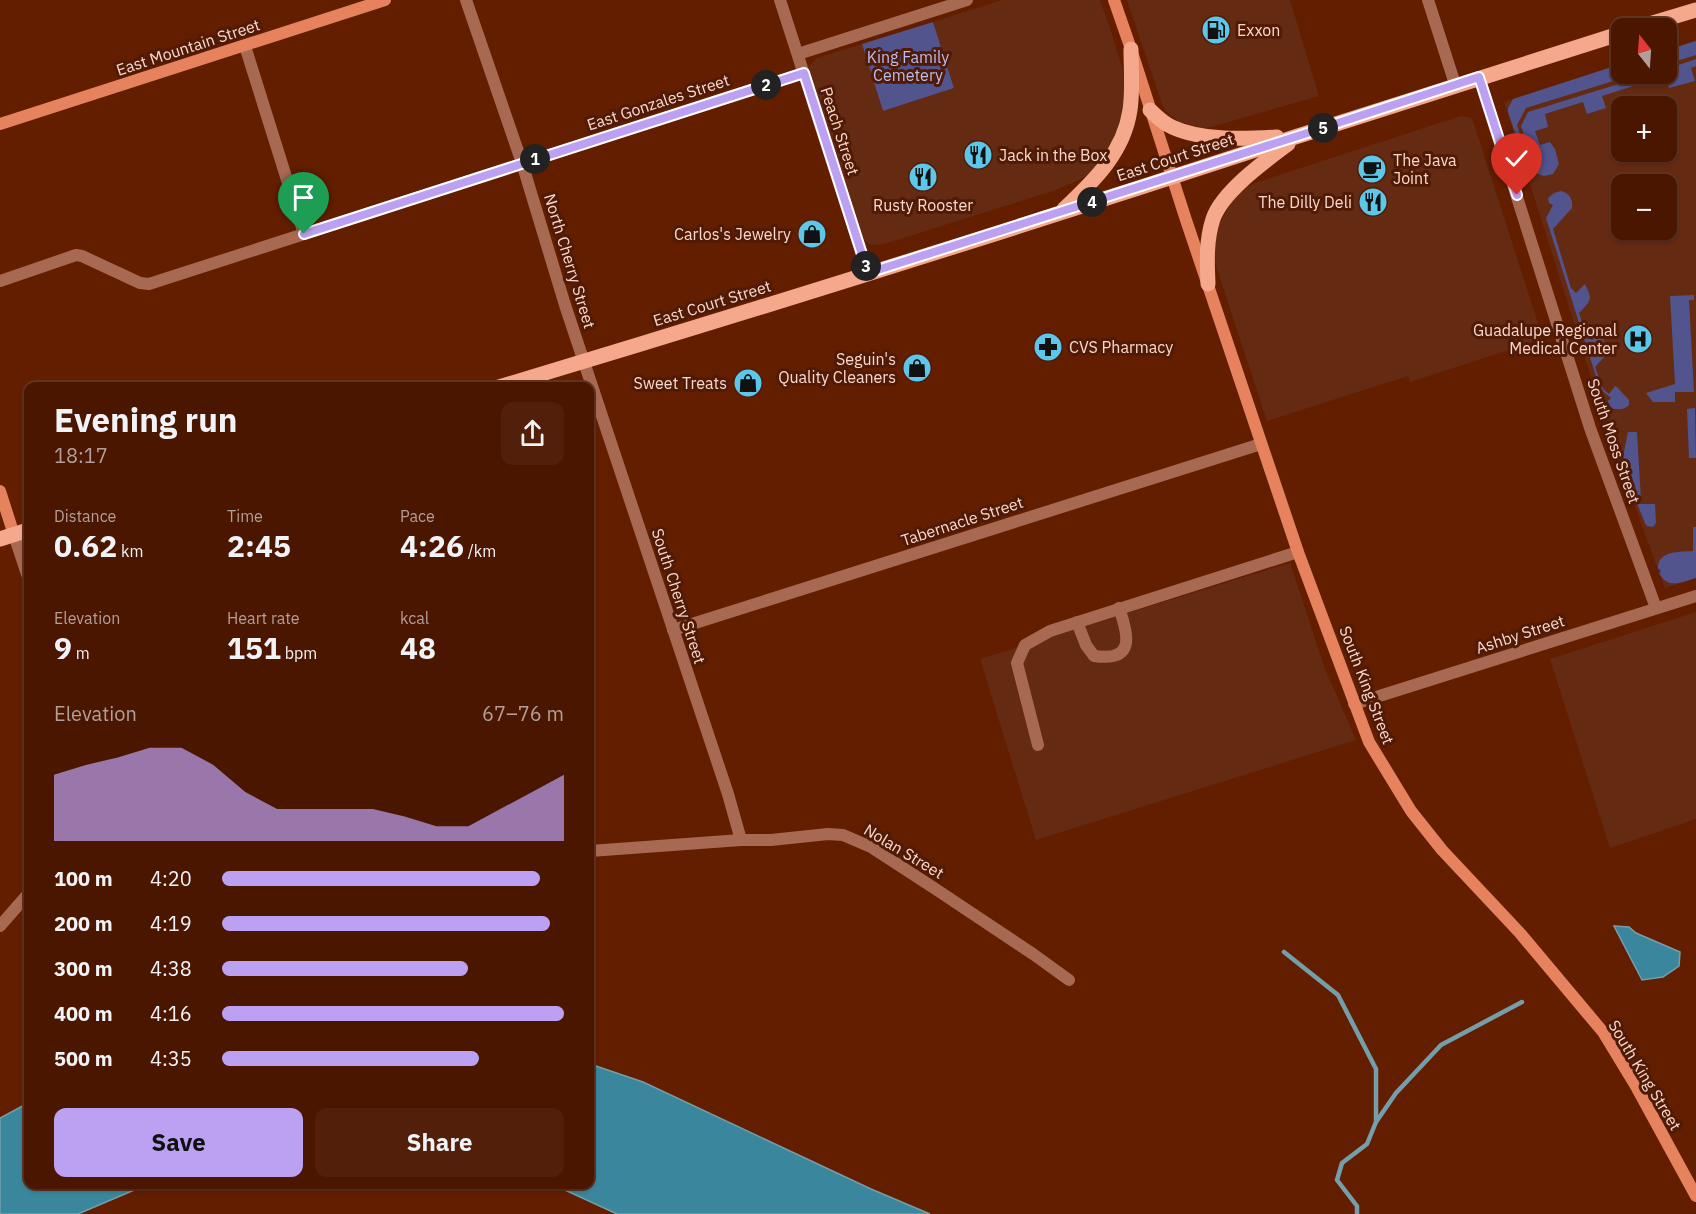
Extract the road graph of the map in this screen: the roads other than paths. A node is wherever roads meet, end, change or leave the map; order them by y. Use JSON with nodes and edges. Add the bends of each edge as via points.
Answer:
{"nodes":[{"id":1,"x":385,"y":0,"type":"edge"},
{"id":2,"x":466,"y":0,"type":"edge"},
{"id":3,"x":780,"y":0,"type":"edge"},
{"id":4,"x":967,"y":0,"type":"edge"},
{"id":5,"x":1114,"y":0,"type":"edge"},
{"id":6,"x":1428,"y":0,"type":"edge"},
{"id":7,"x":1696,"y":10,"type":"edge"},
{"id":8,"x":1669,"y":18,"type":"edge"},
{"id":9,"x":1611,"y":36,"type":"edge"},
{"id":10,"x":245,"y":45,"type":"junction"},
{"id":11,"x":1131,"y":49,"type":"junction"},
{"id":12,"x":798,"y":54,"type":"junction"},
{"id":13,"x":804,"y":73,"type":"junction"},
{"id":14,"x":1479,"y":77,"type":"junction"},
{"id":15,"x":1455,"y":84,"type":"junction"},
{"id":16,"x":1150,"y":110,"type":"junction"},
{"id":17,"x":0,"y":124,"type":"edge"},
{"id":18,"x":1298,"y":136,"type":"junction"},
{"id":19,"x":522,"y":163,"type":"junction"},
{"id":20,"x":1172,"y":177,"type":"junction"},
{"id":21,"x":1060,"y":212,"type":"junction"},
{"id":22,"x":304,"y":234,"type":"junction"},
{"id":23,"x":868,"y":273,"type":"junction"},
{"id":24,"x":0,"y":281,"type":"edge"},
{"id":25,"x":1208,"y":284,"type":"junction"},
{"id":26,"x":585,"y":361,"type":"junction"},
{"id":27,"x":516,"y":382,"type":"edge"},
{"id":28,"x":592,"y":382,"type":"edge"},
{"id":29,"x":594,"y":389,"type":"edge"},
{"id":30,"x":1261,"y":444,"type":"junction"},
{"id":31,"x":0,"y":491,"type":"edge"},
{"id":32,"x":14,"y":535,"type":"edge"},
{"id":33,"x":1298,"y":552,"type":"junction"},
{"id":34,"x":24,"y":565,"type":"edge"},
{"id":35,"x":1696,"y":596,"type":"edge"},
{"id":36,"x":1119,"y":608,"type":"junction"},
{"id":37,"x":1656,"y":608,"type":"junction"},
{"id":38,"x":1077,"y":622,"type":"junction"},
{"id":39,"x":673,"y":630,"type":"junction"},
{"id":40,"x":1354,"y":704,"type":"junction"},
{"id":41,"x":1038,"y":745,"type":"dead end"},
{"id":42,"x":741,"y":840,"type":"junction"},
{"id":43,"x":594,"y":851,"type":"edge"},
{"id":44,"x":24,"y":899,"type":"edge"},
{"id":45,"x":0,"y":926,"type":"edge"},
{"id":46,"x":1068,"y":980,"type":"dead end"},
{"id":47,"x":1696,"y":1196,"type":"edge"}],
"edges":[{"from":1,"to":10,"type":"main road","name":"East Mountain Street"},
{"from":2,"to":19,"type":"street","name":"North Cherry Street"},
{"from":3,"to":12,"type":"street","name":"Peach Street"},
{"from":4,"to":12,"type":"street"},
{"from":5,"to":11,"type":"main road","name":"South King Street"},
{"from":6,"to":15,"type":"street"},
{"from":7,"to":8,"type":"main road"},
{"from":9,"to":14,"type":"main road","name":"East Court Street"},
{"from":10,"to":17,"type":"main road","name":"East Mountain Street"},
{"from":10,"to":22,"type":"street"},
{"from":11,"to":16,"type":"main road","name":"South King Street"},
{"from":11,"to":21,"type":"main road","via":[[1131,107],[1121,142],[1097,177]]},
{"from":12,"to":13,"type":"street","name":"Peach Street"},
{"from":13,"to":19,"type":"street","name":"East Gonzales Street"},
{"from":13,"to":23,"type":"street","name":"Peach Street"},
{"from":14,"to":15,"type":"main road","name":"East Court Street"},
{"from":14,"to":37,"type":"street","name":"South Moss Street","via":[[1590,428]]},
{"from":15,"to":18,"type":"main road","name":"East Court Street"},
{"from":16,"to":18,"type":"main road","via":[[1173,128],[1202,135]]},
{"from":16,"to":20,"type":"main road","name":"South King Street"},
{"from":18,"to":20,"type":"main road","name":"East Court Street"},
{"from":18,"to":25,"type":"main road","via":[[1228,194],[1218,208],[1209,235]]},
{"from":19,"to":22,"type":"street","name":"East Gonzales Street"},
{"from":19,"to":26,"type":"street","name":"North Cherry Street"},
{"from":20,"to":21,"type":"main road","name":"East Court Street"},
{"from":20,"to":25,"type":"main road","name":"South King Street"},
{"from":21,"to":23,"type":"main road","name":"East Court Street"},
{"from":22,"to":24,"type":"street","name":"East Gonzales Street","via":[[149,284],[76,255]]},
{"from":23,"to":26,"type":"main road","name":"East Court Street"},
{"from":25,"to":30,"type":"main road","name":"South King Street"},
{"from":26,"to":27,"type":"main road","name":"East Court Street"},
{"from":26,"to":28,"type":"street","name":"South Cherry Street"},
{"from":29,"to":39,"type":"street","name":"South Cherry Street"},
{"from":30,"to":33,"type":"main road","name":"South King Street"},
{"from":30,"to":39,"type":"street","name":"Tabernacle Street"},
{"from":31,"to":32,"type":"main road"},
{"from":32,"to":34,"type":"street"},
{"from":33,"to":36,"type":"street"},
{"from":33,"to":40,"type":"main road","name":"South King Street"},
{"from":35,"to":37,"type":"street","name":"Ashby Street"},
{"from":36,"to":38,"type":"street"},
{"from":36,"to":38,"type":"street","via":[[1127,643],[1119,654],[1094,656]]},
{"from":37,"to":40,"type":"street","name":"Ashby Street"},
{"from":38,"to":41,"type":"street","via":[[1024,645],[1017,663]]},
{"from":39,"to":42,"type":"street","name":"South Cherry Street"},
{"from":40,"to":47,"type":"main road","name":"South King Street","via":[[1369,742],[1411,811],[1603,1032]]},
{"from":42,"to":43,"type":"street","name":"Nolan Street"},
{"from":42,"to":46,"type":"street","name":"Nolan Street","via":[[843,835],[871,847],[938,890]]},
{"from":44,"to":45,"type":"street"}]}
